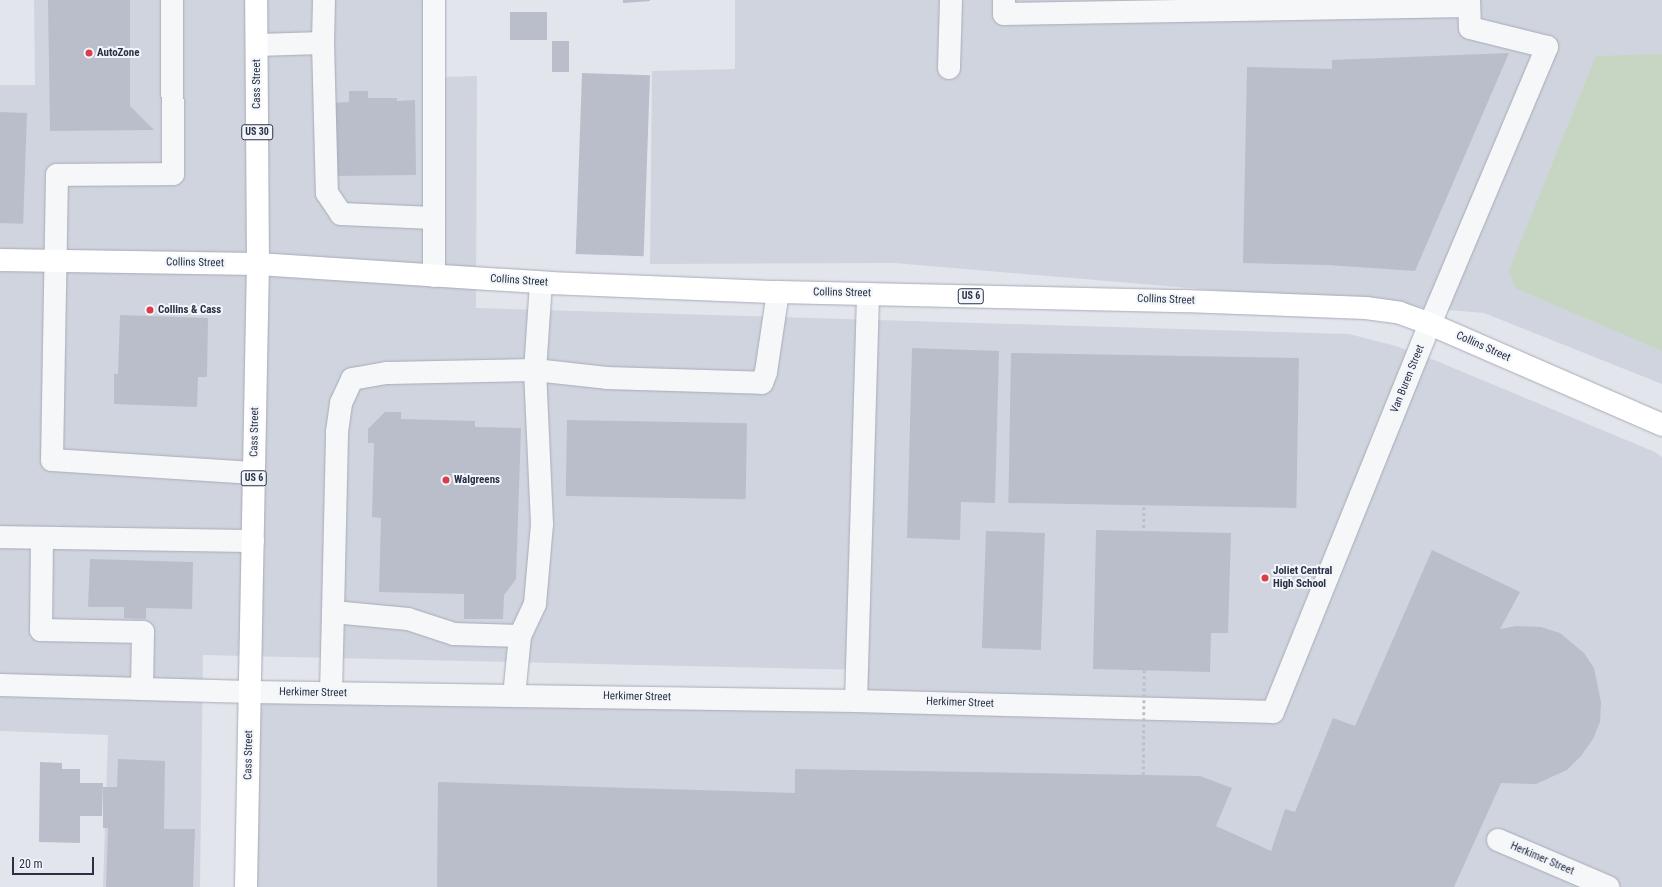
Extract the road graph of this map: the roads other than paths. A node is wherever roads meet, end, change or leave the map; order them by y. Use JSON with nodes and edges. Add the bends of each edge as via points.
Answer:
{"nodes":[{"id":1,"x":172,"y":0,"type":"edge"},
{"id":2,"x":256,"y":0,"type":"edge"},
{"id":3,"x":324,"y":0,"type":"edge"},
{"id":4,"x":434,"y":0,"type":"edge"},
{"id":5,"x":951,"y":0,"type":"edge"},
{"id":6,"x":1004,"y":0,"type":"edge"},
{"id":7,"x":1469,"y":3,"type":"edge"},
{"id":8,"x":323,"y":43,"type":"junction"},
{"id":9,"x":257,"y":45,"type":"junction"},
{"id":10,"x":949,"y":68,"type":"dead end"},
{"id":11,"x":434,"y":218,"type":"junction"},
{"id":12,"x":0,"y":260,"type":"edge"},
{"id":13,"x":56,"y":260,"type":"junction"},
{"id":14,"x":258,"y":264,"type":"junction"},
{"id":15,"x":434,"y":276,"type":"junction"},
{"id":16,"x":541,"y":283,"type":"junction"},
{"id":17,"x":778,"y":292,"type":"junction"},
{"id":18,"x":868,"y":294,"type":"junction"},
{"id":19,"x":1430,"y":324,"type":"junction"},
{"id":20,"x":535,"y":370,"type":"junction"},
{"id":21,"x":1662,"y":426,"type":"edge"},
{"id":22,"x":254,"y":473,"type":"junction"},
{"id":23,"x":0,"y":537,"type":"edge"},
{"id":24,"x":42,"y":538,"type":"junction"},
{"id":25,"x":253,"y":541,"type":"junction"},
{"id":26,"x":333,"y":612,"type":"junction"},
{"id":27,"x":520,"y":636,"type":"junction"},
{"id":28,"x":0,"y":685,"type":"edge"},
{"id":29,"x":142,"y":689,"type":"junction"},
{"id":30,"x":250,"y":692,"type":"junction"},
{"id":31,"x":331,"y":693,"type":"junction"},
{"id":32,"x":514,"y":696,"type":"junction"},
{"id":33,"x":856,"y":701,"type":"junction"},
{"id":34,"x":1273,"y":712,"type":"joint"},
{"id":35,"x":1498,"y":840,"type":"dead end"},
{"id":36,"x":246,"y":887,"type":"edge"},
{"id":37,"x":1608,"y":887,"type":"edge"}],
"edges":[{"from":1,"to":13,"type":"street","via":[[173,174],[57,175]]},
{"from":2,"to":9,"type":"main road","name":"Cass Street","number":"US 30"},
{"from":3,"to":8,"type":"street"},
{"from":4,"to":11,"type":"street"},
{"from":5,"to":10,"type":"street"},
{"from":6,"to":7,"type":"street","via":[[1004,14]]},
{"from":7,"to":19,"type":"street","name":"Van Buren Street","via":[[1470,28],[1546,47]]},
{"from":8,"to":9,"type":"street"},
{"from":8,"to":11,"type":"street","via":[[327,193],[341,214]]},
{"from":9,"to":14,"type":"main road","name":"Cass Street","number":"US 30"},
{"from":11,"to":15,"type":"street"},
{"from":12,"to":13,"type":"main road","name":"Collins Street","number":"US 6"},
{"from":13,"to":14,"type":"main road","name":"Collins Street","number":"US 6"},
{"from":13,"to":22,"type":"street","via":[[52,460]]},
{"from":14,"to":15,"type":"main road","name":"Collins Street","number":"US 6"},
{"from":14,"to":22,"type":"main road","name":"Cass Street","number":"US 6"},
{"from":15,"to":16,"type":"main road","name":"Collins Street","number":"US 6"},
{"from":16,"to":17,"type":"main road","name":"Collins Street","number":"US 6"},
{"from":16,"to":20,"type":"street"},
{"from":17,"to":18,"type":"main road","name":"Collins Street","number":"US 6"},
{"from":17,"to":20,"type":"street","via":[[766,372],[762,383],[607,378]]},
{"from":18,"to":19,"type":"main road","name":"Collins Street","number":"US 6","via":[[1184,300],[1366,308],[1400,313]]},
{"from":18,"to":33,"type":"street"},
{"from":19,"to":21,"type":"main road","name":"Collins Street","number":"US 6"},
{"from":19,"to":34,"type":"street","name":"Van Buren Street"},
{"from":20,"to":26,"type":"street","via":[[387,373],[352,379],[341,403],[337,432]]},
{"from":20,"to":27,"type":"street","via":[[542,524],[535,604]]},
{"from":22,"to":25,"type":"main road","name":"Cass Street","number":"US 6"},
{"from":23,"to":24,"type":"street"},
{"from":24,"to":25,"type":"street"},
{"from":24,"to":29,"type":"street","via":[[41,630],[143,632]]},
{"from":25,"to":30,"type":"main road","name":"Cass Street","number":"US 6"},
{"from":26,"to":27,"type":"street","via":[[408,619],[454,634]]},
{"from":26,"to":31,"type":"street"},
{"from":27,"to":32,"type":"street"},
{"from":28,"to":29,"type":"street","name":"Herkimer Street"},
{"from":29,"to":30,"type":"street","name":"Herkimer Street"},
{"from":30,"to":31,"type":"street","name":"Herkimer Street"},
{"from":30,"to":36,"type":"main road","name":"Cass Street","number":"US 6"},
{"from":31,"to":32,"type":"street","name":"Herkimer Street"},
{"from":32,"to":33,"type":"street","name":"Herkimer Street"},
{"from":33,"to":34,"type":"street","name":"Herkimer Street"},
{"from":35,"to":37,"type":"street","name":"Herkimer Street"}]}
